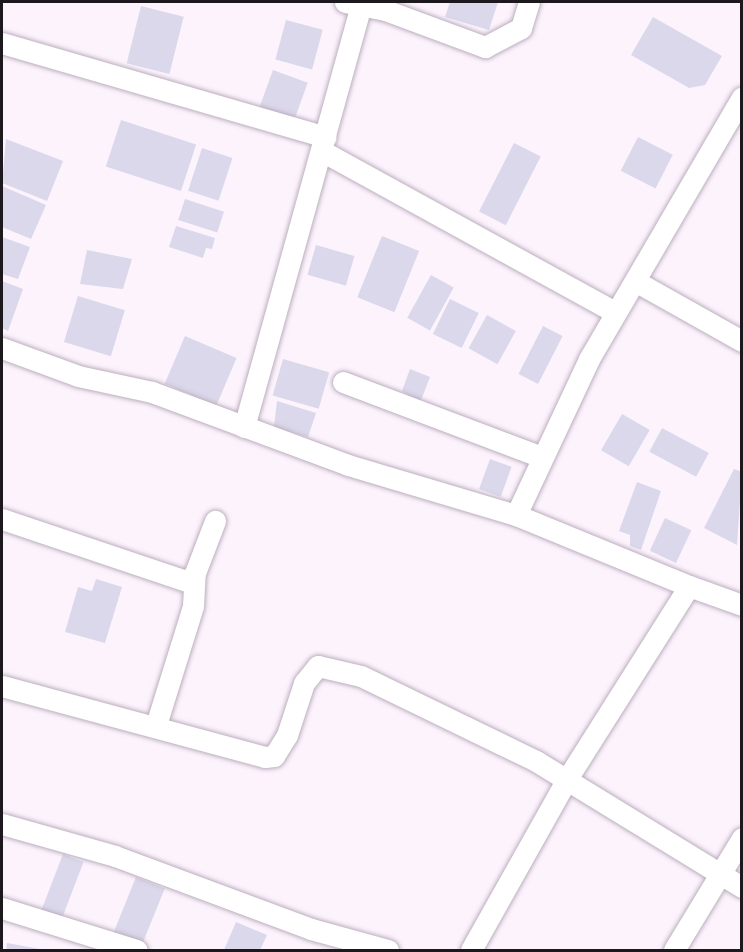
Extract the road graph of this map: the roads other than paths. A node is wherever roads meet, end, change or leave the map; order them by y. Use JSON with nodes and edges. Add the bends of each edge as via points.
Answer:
{"nodes":[{"id":1,"x":529,"y":2,"type":"edge"},
{"id":2,"x":356,"y":3,"type":"edge"},
{"id":3,"x":2,"y":43,"type":"edge"},
{"id":4,"x":741,"y":97,"type":"edge"},
{"id":5,"x":324,"y":144,"type":"junction"},
{"id":6,"x":635,"y":281,"type":"junction"},
{"id":7,"x":615,"y":312,"type":"junction"},
{"id":8,"x":741,"y":341,"type":"edge"},
{"id":9,"x":2,"y":348,"type":"edge"},
{"id":10,"x":343,"y":382,"type":"dead end"},
{"id":11,"x":244,"y":427,"type":"junction"},
{"id":12,"x":541,"y":457,"type":"junction"},
{"id":13,"x":516,"y":515,"type":"junction"},
{"id":14,"x":2,"y":519,"type":"edge"},
{"id":15,"x":215,"y":521,"type":"dead end"},
{"id":16,"x":192,"y":584,"type":"junction"},
{"id":17,"x":689,"y":586,"type":"junction"},
{"id":18,"x":741,"y":605,"type":"edge"},
{"id":19,"x":2,"y":686,"type":"edge"},
{"id":20,"x":156,"y":725,"type":"junction"},
{"id":21,"x":567,"y":779,"type":"junction"},
{"id":22,"x":2,"y":824,"type":"edge"},
{"id":23,"x":741,"y":838,"type":"edge"},
{"id":24,"x":720,"y":874,"type":"junction"},
{"id":25,"x":741,"y":887,"type":"edge"},
{"id":26,"x":2,"y":908,"type":"edge"},
{"id":27,"x":136,"y":951,"type":"edge"},
{"id":28,"x":388,"y":951,"type":"edge"},
{"id":29,"x":471,"y":951,"type":"edge"},
{"id":30,"x":674,"y":951,"type":"edge"}],
"edges":[{"from":1,"to":2,"type":"street","via":[[521,28],[485,47]]},
{"from":2,"to":5,"type":"street"},
{"from":3,"to":5,"type":"street"},
{"from":4,"to":6,"type":"street"},
{"from":5,"to":7,"type":"street"},
{"from":5,"to":11,"type":"street","via":[[271,316]]},
{"from":6,"to":7,"type":"street"},
{"from":6,"to":8,"type":"street"},
{"from":7,"to":12,"type":"street"},
{"from":9,"to":11,"type":"street","via":[[78,376],[152,393]]},
{"from":10,"to":12,"type":"street"},
{"from":11,"to":13,"type":"street","via":[[348,465]]},
{"from":12,"to":13,"type":"street"},
{"from":13,"to":17,"type":"street"},
{"from":14,"to":16,"type":"street"},
{"from":15,"to":16,"type":"street"},
{"from":16,"to":20,"type":"street","via":[[193,606]]},
{"from":17,"to":18,"type":"street"},
{"from":17,"to":21,"type":"street"},
{"from":19,"to":20,"type":"street"},
{"from":20,"to":21,"type":"street","via":[[251,756],[274,756],[287,735],[304,683],[318,666],[361,676],[435,708]]},
{"from":21,"to":24,"type":"street"},
{"from":21,"to":29,"type":"street"},
{"from":22,"to":28,"type":"street","via":[[115,856],[311,929]]},
{"from":23,"to":24,"type":"street"},
{"from":24,"to":25,"type":"street"},
{"from":24,"to":30,"type":"street"},
{"from":26,"to":27,"type":"street"}]}
